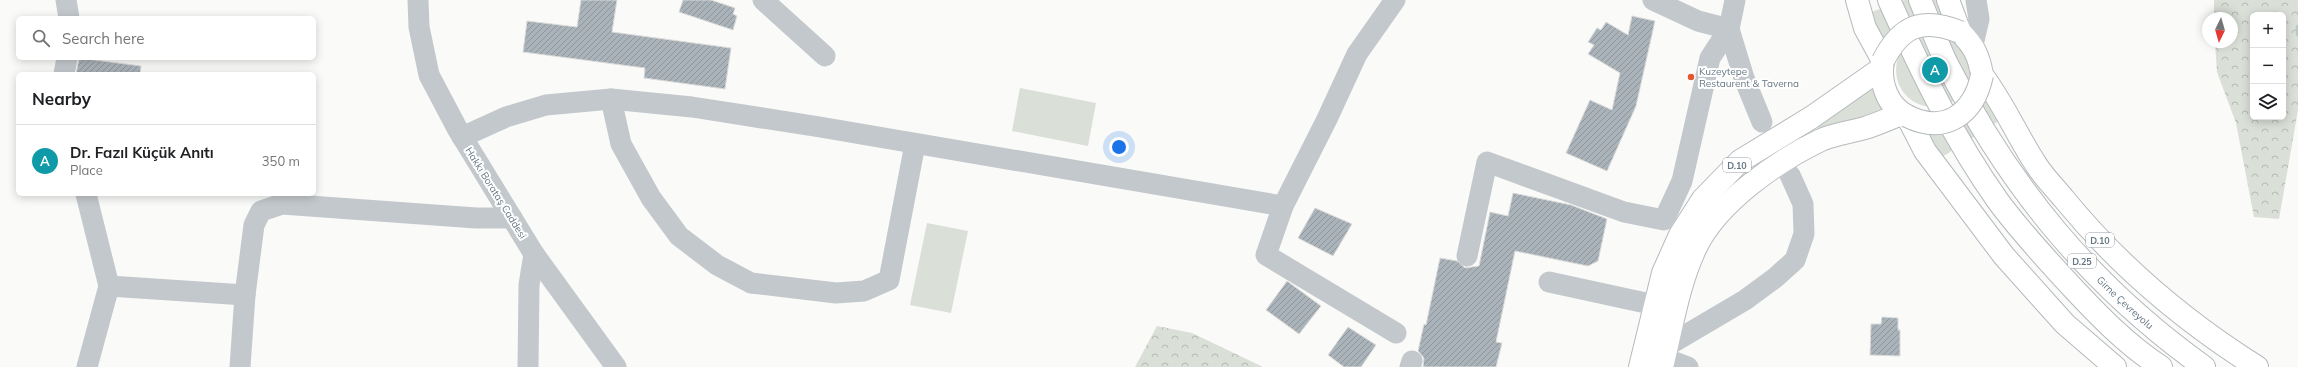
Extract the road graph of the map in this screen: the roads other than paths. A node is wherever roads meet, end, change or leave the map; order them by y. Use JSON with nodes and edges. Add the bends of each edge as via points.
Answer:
{"nodes":[{"id":1,"x":66,"y":0,"type":"edge"},
{"id":2,"x":418,"y":0,"type":"edge"},
{"id":3,"x":762,"y":0,"type":"edge"},
{"id":4,"x":1395,"y":0,"type":"edge"},
{"id":5,"x":1653,"y":0,"type":"edge"},
{"id":6,"x":1735,"y":0,"type":"edge"},
{"id":7,"x":1857,"y":0,"type":"edge"},
{"id":8,"x":1889,"y":0,"type":"edge"},
{"id":9,"x":1920,"y":0,"type":"edge"},
{"id":10,"x":1948,"y":0,"type":"edge"},
{"id":11,"x":1976,"y":0,"type":"edge"},
{"id":12,"x":69,"y":16,"type":"edge"},
{"id":13,"x":1729,"y":29,"type":"junction"},
{"id":14,"x":1966,"y":38,"type":"junction"},
{"id":15,"x":826,"y":56,"type":"dead end"},
{"id":16,"x":68,"y":60,"type":"edge"},
{"id":17,"x":1883,"y":64,"type":"junction"},
{"id":18,"x":64,"y":72,"type":"edge"},
{"id":19,"x":1982,"y":75,"type":"junction"},
{"id":20,"x":612,"y":99,"type":"junction"},
{"id":21,"x":1905,"y":115,"type":"junction"},
{"id":22,"x":1762,"y":122,"type":"dead end"},
{"id":23,"x":462,"y":138,"type":"junction"},
{"id":24,"x":915,"y":144,"type":"junction"},
{"id":25,"x":1790,"y":175,"type":"dead end"},
{"id":26,"x":86,"y":196,"type":"edge"},
{"id":27,"x":1283,"y":206,"type":"junction"},
{"id":28,"x":512,"y":218,"type":"junction"},
{"id":29,"x":534,"y":254,"type":"junction"},
{"id":30,"x":1467,"y":256,"type":"dead end"},
{"id":31,"x":1549,"y":282,"type":"dead end"},
{"id":32,"x":109,"y":286,"type":"junction"},
{"id":33,"x":245,"y":295,"type":"junction"},
{"id":34,"x":1655,"y":305,"type":"junction"},
{"id":35,"x":1396,"y":333,"type":"dead end"},
{"id":36,"x":1664,"y":357,"type":"edge"},
{"id":37,"x":87,"y":367,"type":"edge"},
{"id":38,"x":240,"y":367,"type":"edge"},
{"id":39,"x":528,"y":367,"type":"edge"},
{"id":40,"x":616,"y":367,"type":"edge"},
{"id":41,"x":1640,"y":367,"type":"edge"},
{"id":42,"x":1688,"y":367,"type":"edge"},
{"id":43,"x":2115,"y":367,"type":"edge"},
{"id":44,"x":2161,"y":367,"type":"edge"},
{"id":45,"x":2204,"y":367,"type":"edge"},
{"id":46,"x":2257,"y":367,"type":"edge"}],
"edges":[{"from":1,"to":12,"type":"street"},
{"from":2,"to":23,"type":"street","name":"Hakkı Borataş Caddesi","via":[[419,27],[429,75]]},
{"from":3,"to":15,"type":"street"},
{"from":4,"to":27,"type":"street","via":[[1357,54]]},
{"from":5,"to":13,"type":"street","via":[[1698,21]]},
{"from":6,"to":13,"type":"street"},
{"from":7,"to":17,"type":"main road","via":[[1866,28]]},
{"from":8,"to":44,"type":"main road","number":"D.25","via":[[1922,73],[1998,202],[2048,262],[2098,315]]},
{"from":9,"to":45,"type":"main road","name":"Girne Çevreyolu","number":"D.25","via":[[1947,63],[1985,132],[2017,182],[2066,244],[2111,292],[2170,343]]},
{"from":10,"to":14,"type":"main road"},
{"from":11,"to":14,"type":"street","via":[[1979,19]]},
{"from":13,"to":22,"type":"street","via":[[1744,78]]},
{"from":13,"to":30,"type":"street","via":[[1710,58],[1682,181],[1664,220],[1624,212],[1488,162]]},
{"from":14,"to":17,"type":"main road","number":"D.10","bridge":true,"via":[[1942,25],[1923,24],[1906,31],[1892,44]]},
{"from":14,"to":19,"type":"main road","number":"D.10","via":[[1980,59]]},
{"from":16,"to":18,"type":"street"},
{"from":17,"to":21,"type":"main road","via":[[1883,85],[1890,101]]},
{"from":17,"to":34,"type":"main road","number":"D.10","via":[[1812,117],[1740,161],[1703,199],[1663,273]]},
{"from":19,"to":21,"type":"main road","number":"D.10","bridge":true,"via":[[1975,98],[1968,108],[1954,118],[1936,123],[1918,122]]},
{"from":19,"to":46,"type":"main road","number":"D.10","via":[[2037,166],[2116,258],[2189,321]]},
{"from":20,"to":23,"type":"street","via":[[546,105],[506,118]]},
{"from":20,"to":24,"type":"street","via":[[692,107]]},
{"from":20,"to":24,"type":"street","via":[[621,144],[651,198],[679,236],[717,265],[752,283],[836,293],[864,291],[889,280]]},
{"from":21,"to":36,"type":"main road","number":"D.10","via":[[1822,140],[1756,179],[1720,213],[1697,246],[1683,282]]},
{"from":21,"to":43,"type":"main road","via":[[1925,151],[2004,256],[2065,324]]},
{"from":23,"to":28,"type":"street","name":"Hakkı Borataş Caddesi"},
{"from":24,"to":27,"type":"street"},
{"from":25,"to":36,"type":"street","via":[[1803,204],[1804,234],[1795,260],[1745,300]]},
{"from":26,"to":32,"type":"street"},
{"from":27,"to":35,"type":"street","via":[[1266,255]]},
{"from":28,"to":29,"type":"street","name":"Hakkı Borataş Caddesi"},
{"from":28,"to":33,"type":"street","via":[[476,218],[282,204],[260,211],[254,225]]},
{"from":29,"to":39,"type":"street","via":[[529,284]]},
{"from":29,"to":40,"type":"street","name":"Hakkı Borataş Caddesi"},
{"from":31,"to":34,"type":"street"},
{"from":32,"to":33,"type":"street"},
{"from":32,"to":37,"type":"street"},
{"from":33,"to":38,"type":"street"},
{"from":34,"to":41,"type":"main road","number":"D.10"},
{"from":36,"to":42,"type":"street"}]}
